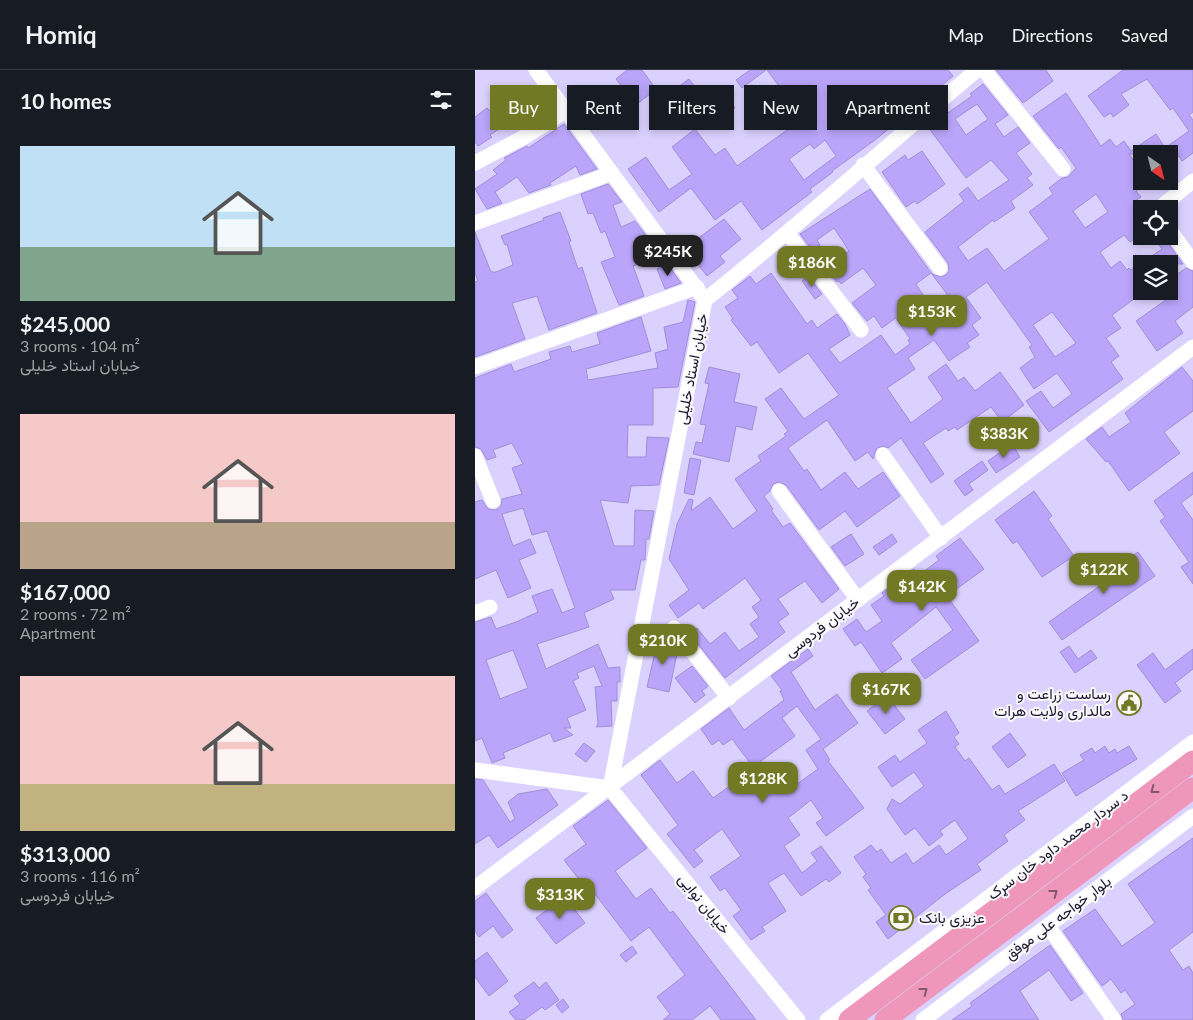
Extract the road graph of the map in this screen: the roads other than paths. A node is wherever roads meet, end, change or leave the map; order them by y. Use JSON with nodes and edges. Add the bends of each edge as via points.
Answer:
{"nodes":[{"id":1,"x":536,"y":70,"type":"edge"},
{"id":2,"x":977,"y":70,"type":"edge"},
{"id":3,"x":983,"y":70,"type":"edge"},
{"id":4,"x":566,"y":111,"type":"junction"},
{"id":5,"x":475,"y":163,"type":"edge"},
{"id":6,"x":863,"y":165,"type":"junction"},
{"id":7,"x":1063,"y":169,"type":"dead end"},
{"id":8,"x":612,"y":173,"type":"junction"},
{"id":9,"x":1193,"y":181,"type":"edge"},
{"id":10,"x":1169,"y":200,"type":"edge"},
{"id":11,"x":475,"y":223,"type":"edge"},
{"id":12,"x":788,"y":234,"type":"junction"},
{"id":13,"x":1178,"y":241,"type":"edge"},
{"id":14,"x":1193,"y":262,"type":"edge"},
{"id":15,"x":940,"y":268,"type":"dead end"},
{"id":16,"x":697,"y":287,"type":"junction"},
{"id":17,"x":705,"y":300,"type":"junction"},
{"id":18,"x":861,"y":330,"type":"dead end"},
{"id":19,"x":1193,"y":347,"type":"edge"},
{"id":20,"x":476,"y":364,"type":"edge"},
{"id":21,"x":883,"y":455,"type":"dead end"},
{"id":22,"x":475,"y":456,"type":"edge"},
{"id":23,"x":779,"y":492,"type":"dead end"},
{"id":24,"x":493,"y":501,"type":"dead end"},
{"id":25,"x":941,"y":538,"type":"junction"},
{"id":26,"x":858,"y":600,"type":"junction"},
{"id":27,"x":490,"y":607,"type":"dead end"},
{"id":28,"x":475,"y":613,"type":"edge"},
{"id":29,"x":674,"y":628,"type":"dead end"},
{"id":30,"x":729,"y":698,"type":"junction"},
{"id":31,"x":1193,"y":742,"type":"edge"},
{"id":32,"x":1193,"y":760,"type":"edge"},
{"id":33,"x":475,"y":770,"type":"edge"},
{"id":34,"x":611,"y":788,"type":"junction"},
{"id":35,"x":1193,"y":788,"type":"edge"},
{"id":36,"x":1193,"y":816,"type":"edge"},
{"id":37,"x":475,"y":888,"type":"edge"},
{"id":38,"x":1048,"y":926,"type":"junction"},
{"id":39,"x":798,"y":1020,"type":"edge"},
{"id":40,"x":827,"y":1020,"type":"edge"},
{"id":41,"x":849,"y":1020,"type":"edge"},
{"id":42,"x":885,"y":1020,"type":"edge"},
{"id":43,"x":923,"y":1020,"type":"edge"},
{"id":44,"x":1114,"y":1020,"type":"edge"}],
"edges":[{"from":1,"to":4,"type":"street"},
{"from":2,"to":6,"type":"street","name":"خیابان استاد خلیلی"},
{"from":3,"to":7,"type":"street"},
{"from":4,"to":5,"type":"street"},
{"from":4,"to":8,"type":"street"},
{"from":6,"to":12,"type":"street","name":"خیابان استاد خلیلی"},
{"from":6,"to":15,"type":"street"},
{"from":8,"to":11,"type":"street"},
{"from":8,"to":16,"type":"street"},
{"from":9,"to":10,"type":"street"},
{"from":12,"to":17,"type":"street","name":"خیابان استاد خلیلی"},
{"from":12,"to":18,"type":"street"},
{"from":13,"to":14,"type":"street"},
{"from":16,"to":17,"type":"street"},
{"from":16,"to":20,"type":"street"},
{"from":17,"to":34,"type":"street","name":"خیابان استاد خلیلی"},
{"from":19,"to":25,"type":"street","name":"خیابان فردوسی"},
{"from":21,"to":25,"type":"street"},
{"from":22,"to":24,"type":"street"},
{"from":23,"to":26,"type":"street"},
{"from":25,"to":26,"type":"street","name":"خیابان فردوسی"},
{"from":26,"to":30,"type":"street","name":"خیابان فردوسی"},
{"from":27,"to":28,"type":"street"},
{"from":29,"to":30,"type":"street"},
{"from":30,"to":34,"type":"street","name":"خیابان فردوسی"},
{"from":31,"to":40,"type":"street","name":"د سردار محمد داود خان سړک"},
{"from":32,"to":41,"type":"highway","name":"د سردار محمد داود خان سړک","one_way":true},
{"from":33,"to":34,"type":"street"},
{"from":34,"to":37,"type":"street","name":"خیابان فردوسی"},
{"from":34,"to":39,"type":"street","name":"خیابان نوایی"},
{"from":42,"to":35,"type":"highway","one_way":true},
{"from":36,"to":38,"type":"street","name":"بلوار خواجه علی موفق"},
{"from":38,"to":43,"type":"street","name":"بلوار خواجه علی موفق"},
{"from":38,"to":44,"type":"street"}]}
